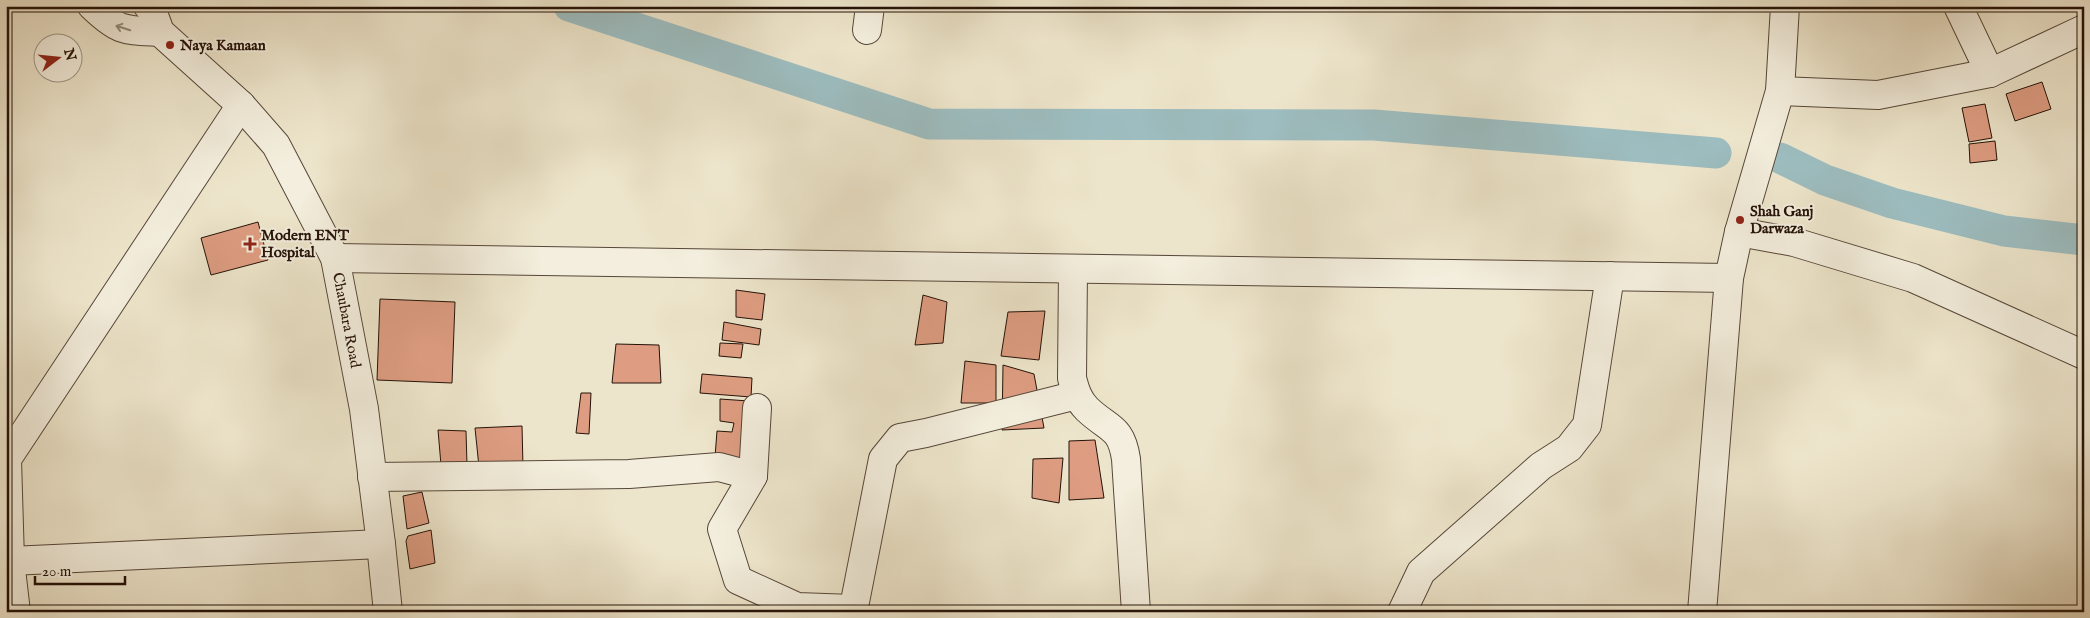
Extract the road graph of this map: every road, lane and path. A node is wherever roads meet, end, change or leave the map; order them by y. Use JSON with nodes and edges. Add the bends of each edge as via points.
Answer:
{"nodes":[{"id":1,"x":92,"y":6,"type":"edge"},
{"id":2,"x":148,"y":6,"type":"edge"},
{"id":3,"x":1785,"y":6,"type":"edge"},
{"id":4,"x":1958,"y":6,"type":"edge"},
{"id":5,"x":2084,"y":29,"type":"edge"},
{"id":6,"x":160,"y":32,"type":"junction"},
{"id":7,"x":1990,"y":73,"type":"junction"},
{"id":8,"x":1780,"y":91,"type":"junction"},
{"id":9,"x":241,"y":106,"type":"junction"},
{"id":10,"x":1739,"y":232,"type":"junction"},
{"id":11,"x":336,"y":258,"type":"junction"},
{"id":12,"x":1073,"y":269,"type":"junction"},
{"id":13,"x":1610,"y":276,"type":"junction"},
{"id":14,"x":1729,"y":278,"type":"junction"},
{"id":15,"x":2084,"y":355,"type":"edge"},
{"id":16,"x":1077,"y":395,"type":"junction"},
{"id":17,"x":757,"y":408,"type":"dead end"},
{"id":18,"x":754,"y":476,"type":"junction"},
{"id":19,"x":372,"y":477,"type":"junction"},
{"id":20,"x":381,"y":544,"type":"junction"},
{"id":21,"x":10,"y":561,"type":"junction"},
{"id":22,"x":853,"y":610,"type":"edge"},
{"id":23,"x":16,"y":612,"type":"edge"},
{"id":24,"x":388,"y":612,"type":"edge"},
{"id":25,"x":1136,"y":612,"type":"edge"},
{"id":26,"x":1402,"y":612,"type":"edge"},
{"id":27,"x":1702,"y":612,"type":"edge"}],
"edges":[{"from":6,"to":1,"type":"street","one_way":true,"via":[[125,30],[109,22]]},
{"from":2,"to":6,"type":"street","name":"Chaubara Road"},
{"from":3,"to":8,"type":"street"},
{"from":4,"to":7,"type":"street"},
{"from":5,"to":7,"type":"street"},
{"from":6,"to":9,"type":"street","name":"Chaubara Road"},
{"from":7,"to":8,"type":"street","via":[[1878,95]]},
{"from":8,"to":10,"type":"street"},
{"from":9,"to":11,"type":"street","name":"Chaubara Road","via":[[276,145]]},
{"from":9,"to":21,"type":"street","via":[[8,459]]},
{"from":10,"to":14,"type":"street"},
{"from":10,"to":15,"type":"street","via":[[1794,242],[1913,278]]},
{"from":11,"to":12,"type":"street"},
{"from":11,"to":19,"type":"street","name":"Chaubara Road","via":[[364,409]]},
{"from":12,"to":13,"type":"street"},
{"from":12,"to":16,"type":"street","via":[[1072,378]]},
{"from":13,"to":14,"type":"street"},
{"from":13,"to":26,"type":"street","via":[[1586,426],[1569,448],[1541,466],[1421,572]]},
{"from":14,"to":27,"type":"street"},
{"from":16,"to":22,"type":"street","via":[[900,438],[883,459]]},
{"from":16,"to":25,"type":"street","via":[[1087,408],[1117,432],[1123,442]]},
{"from":17,"to":18,"type":"street"},
{"from":18,"to":19,"type":"street","via":[[719,467],[629,474]]},
{"from":18,"to":22,"type":"street","via":[[722,529],[738,580],[797,607]]},
{"from":19,"to":20,"type":"street","name":"Chaubara Road"},
{"from":20,"to":21,"type":"street"},
{"from":20,"to":24,"type":"street","name":"Chaubara Road"},
{"from":21,"to":23,"type":"street"}]}
